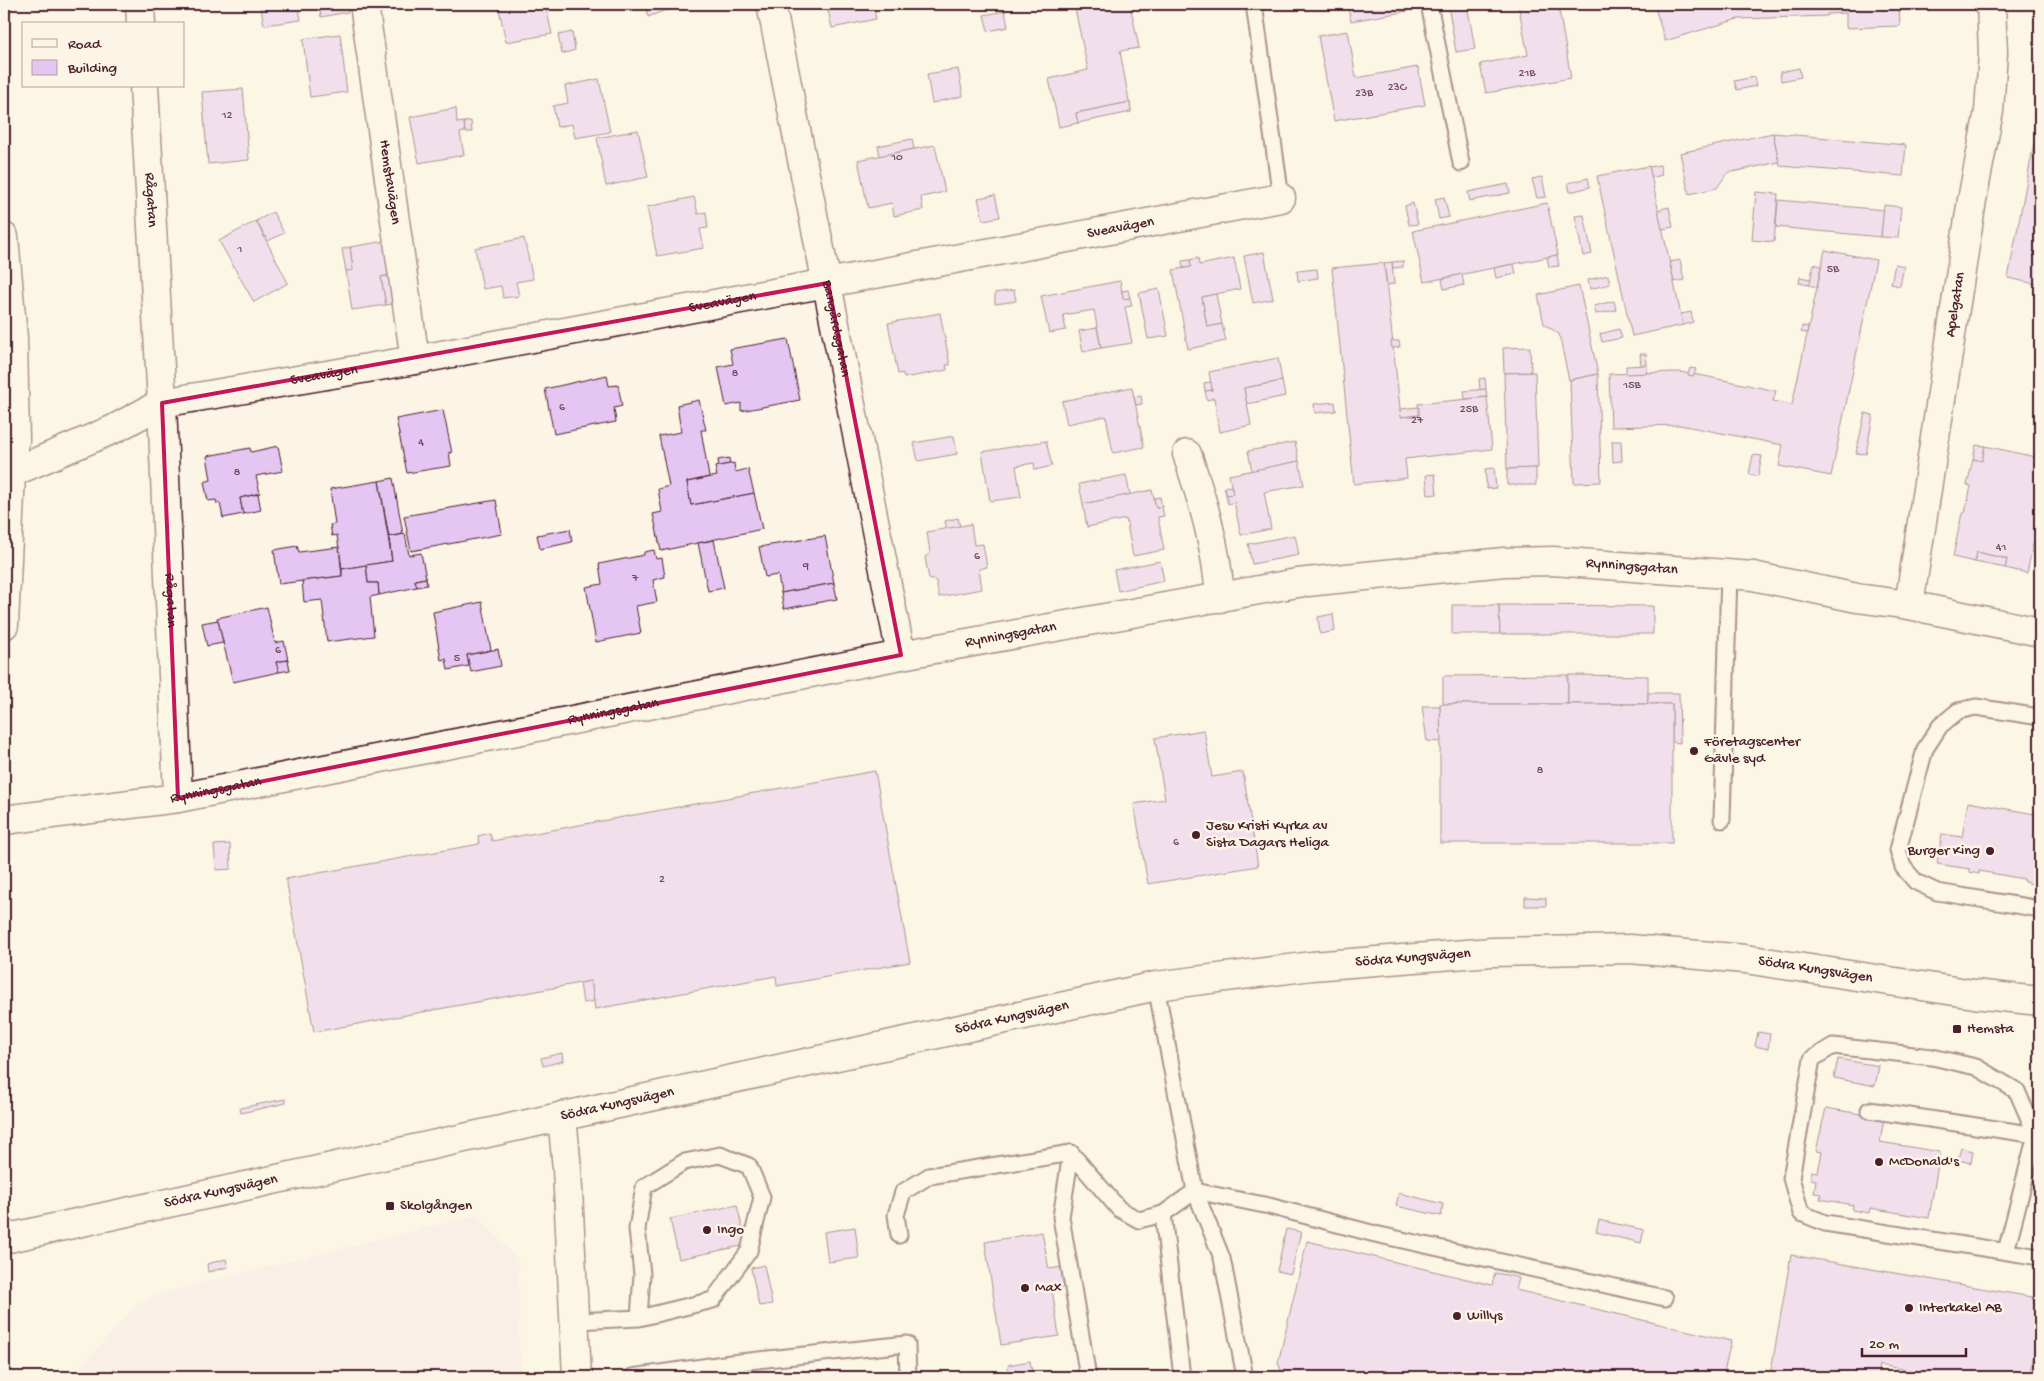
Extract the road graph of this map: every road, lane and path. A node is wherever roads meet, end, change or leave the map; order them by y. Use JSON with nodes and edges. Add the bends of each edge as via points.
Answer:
{"nodes":[{"id":1,"x":140,"y":4,"type":"edge"},
{"id":2,"x":364,"y":4,"type":"edge"},
{"id":3,"x":771,"y":4,"type":"edge"},
{"id":4,"x":1254,"y":4,"type":"edge"},
{"id":5,"x":1429,"y":4,"type":"edge"},
{"id":6,"x":1991,"y":4,"type":"edge"},
{"id":7,"x":141,"y":22,"type":"edge"},
{"id":8,"x":144,"y":88,"type":"edge"},
{"id":9,"x":1461,"y":163,"type":"dead end"},
{"id":10,"x":1281,"y":198,"type":"joint"},
{"id":11,"x":4,"y":237,"type":"edge"},
{"id":12,"x":828,"y":283,"type":"junction"},
{"id":13,"x":415,"y":360,"type":"junction"},
{"id":14,"x":162,"y":403,"type":"junction"},
{"id":15,"x":1187,"y":454,"type":"dead end"},
{"id":16,"x":11,"y":473,"type":"junction"},
{"id":17,"x":1730,"y":573,"type":"junction"},
{"id":18,"x":1220,"y":598,"type":"junction"},
{"id":19,"x":1910,"y":605,"type":"junction"},
{"id":20,"x":4,"y":625,"type":"edge"},
{"id":21,"x":2040,"y":632,"type":"edge"},
{"id":22,"x":901,"y":655,"type":"junction"},
{"id":23,"x":2040,"y":717,"type":"edge"},
{"id":24,"x":178,"y":798,"type":"junction"},
{"id":25,"x":4,"y":820,"type":"edge"},
{"id":26,"x":1722,"y":820,"type":"dead end"},
{"id":27,"x":2040,"y":909,"type":"edge"},
{"id":28,"x":1156,"y":986,"type":"junction"},
{"id":29,"x":2039,"y":1001,"type":"edge"},
{"id":30,"x":1868,"y":1110,"type":"dead end"},
{"id":31,"x":562,"y":1116,"type":"junction"},
{"id":32,"x":2038,"y":1132,"type":"edge"},
{"id":33,"x":1071,"y":1153,"type":"junction"},
{"id":34,"x":1195,"y":1191,"type":"junction"},
{"id":35,"x":1163,"y":1214,"type":"junction"},
{"id":36,"x":899,"y":1235,"type":"dead end"},
{"id":37,"x":4,"y":1239,"type":"edge"},
{"id":38,"x":2006,"y":1251,"type":"junction"},
{"id":39,"x":2040,"y":1257,"type":"edge"},
{"id":40,"x":1665,"y":1298,"type":"dead end"},
{"id":41,"x":639,"y":1318,"type":"junction"},
{"id":42,"x":575,"y":1321,"type":"junction"},
{"id":43,"x":578,"y":1377,"type":"edge"},
{"id":44,"x":632,"y":1377,"type":"edge"},
{"id":45,"x":908,"y":1377,"type":"edge"},
{"id":46,"x":1088,"y":1377,"type":"edge"},
{"id":47,"x":1182,"y":1377,"type":"edge"},
{"id":48,"x":1245,"y":1377,"type":"edge"}],
"edges":[{"from":1,"to":7,"type":"street"},
{"from":2,"to":13,"type":"street","name":"Hemstavägen"},
{"from":3,"to":12,"type":"street","name":"Bangårdsgatan"},
{"from":4,"to":10,"type":"lane"},
{"from":5,"to":9,"type":"lane"},
{"from":6,"to":19,"type":"street","name":"Apelgatan","via":[[1993,53],[1989,111],[1972,200]]},
{"from":8,"to":14,"type":"street","name":"Rågatan"},
{"from":10,"to":12,"type":"street","name":"Sveavägen"},
{"from":11,"to":16,"type":"street","via":[[13,338],[14,440]]},
{"from":12,"to":13,"type":"street","name":"Sveavägen"},
{"from":12,"to":22,"type":"street","name":"Bangårdsgatan"},
{"from":13,"to":14,"type":"street","name":"Sveavägen"},
{"from":14,"to":16,"type":"street","via":[[114,429]]},
{"from":14,"to":24,"type":"street","name":"Rågatan"},
{"from":15,"to":18,"type":"street","via":[[1209,523]]},
{"from":16,"to":20,"type":"street"},
{"from":17,"to":18,"type":"street","name":"Rynningsgatan","via":[[1553,561],[1504,562],[1297,583]]},
{"from":17,"to":19,"type":"street","name":"Rynningsgatan"},
{"from":17,"to":26,"type":"lane"},
{"from":18,"to":22,"type":"street","name":"Rynningsgatan"},
{"from":19,"to":21,"type":"street","name":"Rynningsgatan"},
{"from":22,"to":24,"type":"street","name":"Rynningsgatan"},
{"from":23,"to":27,"type":"lane","via":[[1976,707],[1958,711],[1940,726],[1925,749],[1898,850],[1903,867],[1916,882],[1937,892]]},
{"from":24,"to":25,"type":"street","name":"Rynningsgatan"},
{"from":28,"to":29,"type":"street","name":"Södra Kungsvägen","via":[[1312,966],[1492,952],[1630,950],[1745,960]]},
{"from":28,"to":31,"type":"street","name":"Södra Kungsvägen"},
{"from":28,"to":34,"type":"lane"},
{"from":30,"to":32,"type":"lane"},
{"from":31,"to":37,"type":"street","name":"Södra Kungsvägen"},
{"from":31,"to":42,"type":"street"},
{"from":32,"to":38,"type":"lane"},
{"from":32,"to":38,"type":"lane","via":[[2017,1091],[1976,1067],[1932,1057],[1833,1046],[1812,1059],[1791,1178],[1801,1213],[1825,1223]]},
{"from":33,"to":35,"type":"lane","via":[[1119,1209],[1139,1220]]},
{"from":33,"to":36,"type":"lane","via":[[929,1176],[903,1192],[896,1215]]},
{"from":33,"to":46,"type":"lane","via":[[1060,1217]]},
{"from":34,"to":35,"type":"lane"},
{"from":34,"to":40,"type":"lane"},
{"from":34,"to":48,"type":"lane","via":[[1222,1258]]},
{"from":35,"to":47,"type":"lane"},
{"from":38,"to":39,"type":"lane"},
{"from":41,"to":41,"type":"lane","via":[[713,1300],[749,1251],[762,1197],[749,1166],[720,1155],[684,1162],[644,1187],[637,1229],[642,1274]]},
{"from":41,"to":42,"type":"lane"},
{"from":42,"to":43,"type":"street"},
{"from":44,"to":45,"type":"lane","via":[[906,1344]]}]}
